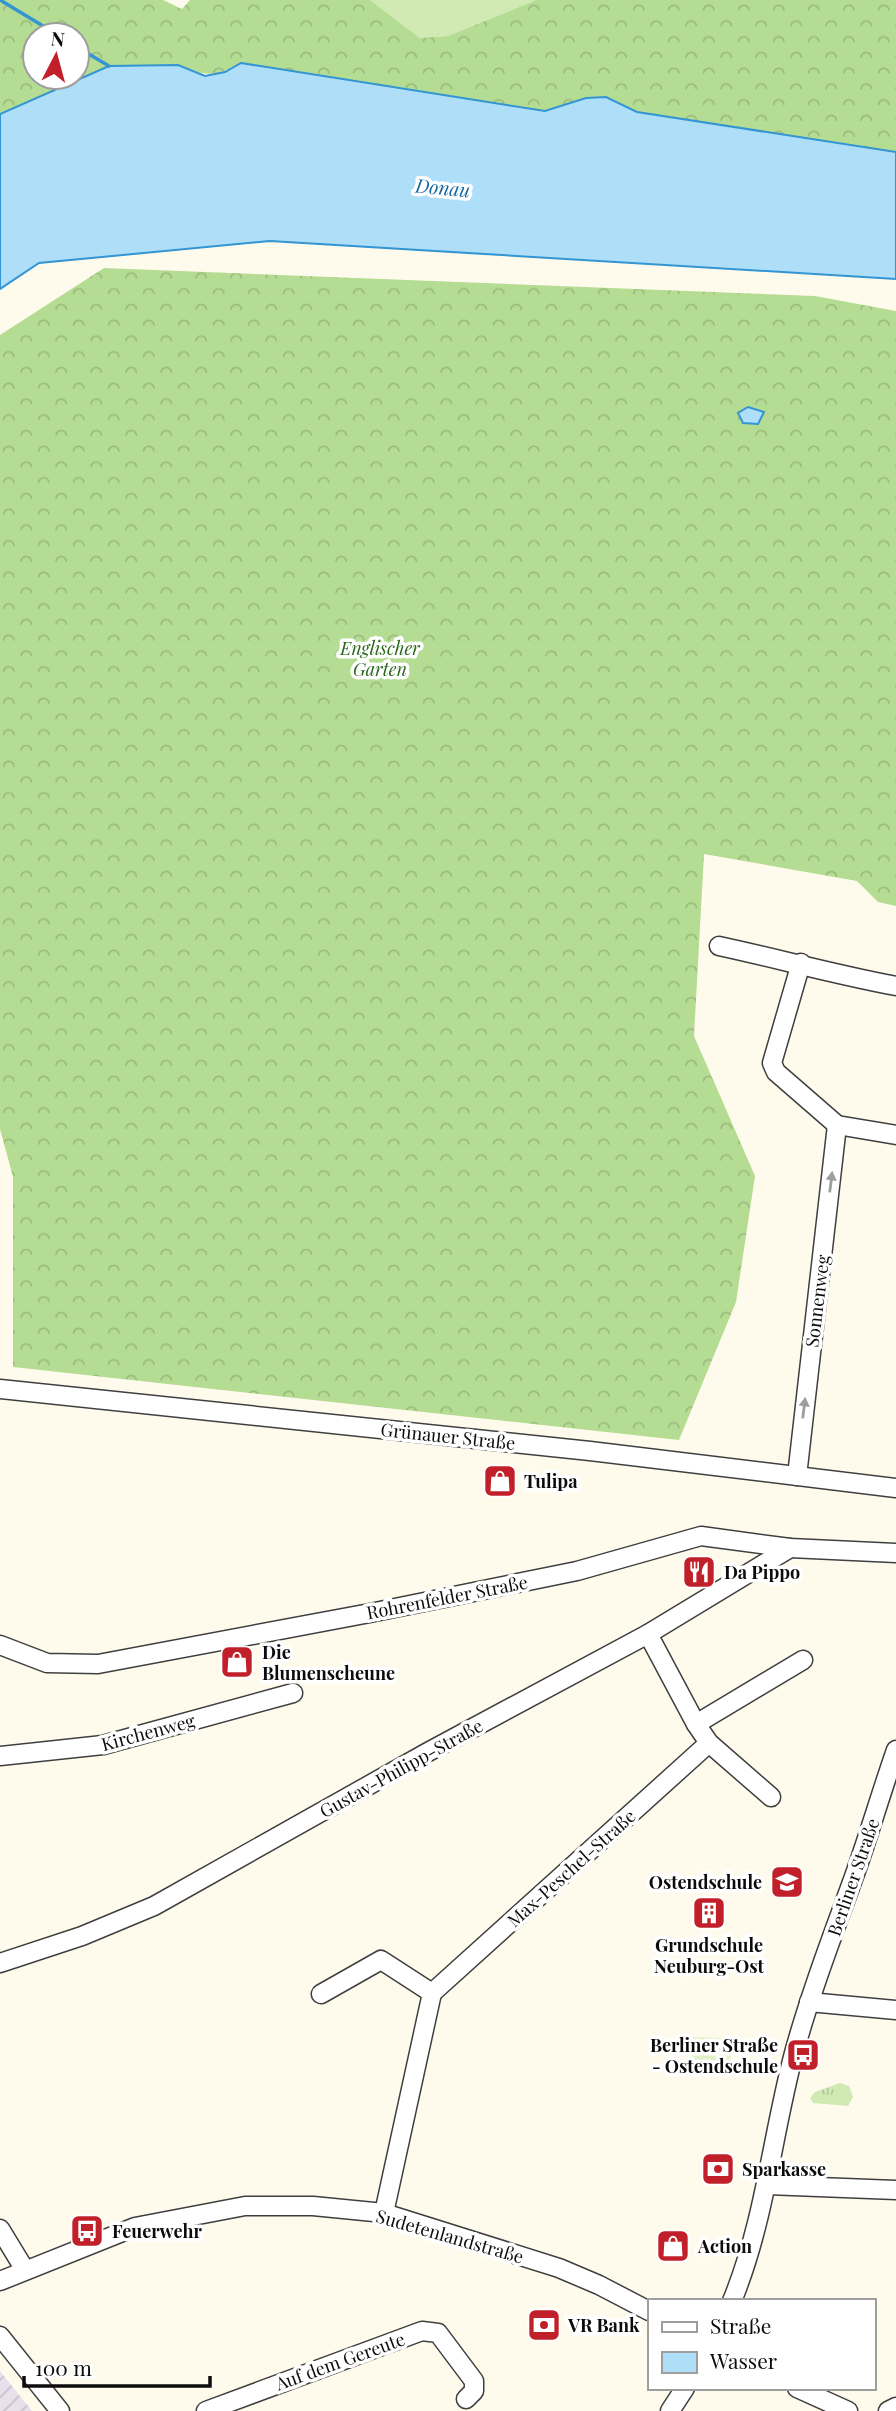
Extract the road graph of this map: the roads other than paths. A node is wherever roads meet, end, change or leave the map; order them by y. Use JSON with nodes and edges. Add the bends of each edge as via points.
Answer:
{"nodes":[{"id":1,"x":719,"y":947,"type":"dead end"},
{"id":2,"x":801,"y":963,"type":"junction"},
{"id":3,"x":896,"y":986,"type":"edge"},
{"id":4,"x":837,"y":1125,"type":"junction"},
{"id":5,"x":896,"y":1135,"type":"edge"},
{"id":6,"x":0,"y":1389,"type":"edge"},
{"id":7,"x":797,"y":1476,"type":"junction"},
{"id":8,"x":896,"y":1488,"type":"edge"},
{"id":9,"x":790,"y":1548,"type":"junction"},
{"id":10,"x":896,"y":1553,"type":"edge"},
{"id":11,"x":648,"y":1634,"type":"junction"},
{"id":12,"x":0,"y":1645,"type":"edge"},
{"id":13,"x":803,"y":1660,"type":"dead end"},
{"id":14,"x":293,"y":1693,"type":"dead end"},
{"id":15,"x":696,"y":1724,"type":"junction"},
{"id":16,"x":709,"y":1743,"type":"junction"},
{"id":17,"x":896,"y":1750,"type":"edge"},
{"id":18,"x":0,"y":1756,"type":"edge"},
{"id":19,"x":771,"y":1797,"type":"dead end"},
{"id":20,"x":0,"y":1964,"type":"edge"},
{"id":21,"x":432,"y":1993,"type":"junction"},
{"id":22,"x":321,"y":1994,"type":"dead end"},
{"id":23,"x":809,"y":2003,"type":"junction"},
{"id":24,"x":896,"y":2010,"type":"edge"},
{"id":25,"x":767,"y":2185,"type":"junction"},
{"id":26,"x":896,"y":2190,"type":"edge"},
{"id":27,"x":384,"y":2213,"type":"junction"},
{"id":28,"x":0,"y":2229,"type":"edge"},
{"id":29,"x":25,"y":2270,"type":"junction"},
{"id":30,"x":0,"y":2281,"type":"edge"},
{"id":31,"x":733,"y":2299,"type":"edge"},
{"id":32,"x":648,"y":2310,"type":"edge"},
{"id":33,"x":0,"y":2336,"type":"edge"},
{"id":34,"x":684,"y":2390,"type":"edge"},
{"id":35,"x":801,"y":2390,"type":"edge"},
{"id":36,"x":466,"y":2399,"type":"dead end"},
{"id":37,"x":896,"y":2407,"type":"edge"},
{"id":38,"x":60,"y":2411,"type":"edge"},
{"id":39,"x":206,"y":2411,"type":"edge"},
{"id":40,"x":670,"y":2411,"type":"edge"},
{"id":41,"x":848,"y":2411,"type":"edge"},
{"id":42,"x":888,"y":2411,"type":"edge"}],
"edges":[{"from":1,"to":2,"type":"street"},
{"from":2,"to":3,"type":"street"},
{"from":2,"to":4,"type":"street","via":[[772,1063],[776,1072]]},
{"from":4,"to":5,"type":"street"},
{"from":7,"to":4,"type":"street","name":"Sonnenweg","one_way":true},
{"from":6,"to":7,"type":"street","name":"Grünauer Straße"},
{"from":7,"to":8,"type":"street","name":"Grünauer Straße"},
{"from":9,"to":10,"type":"street","name":"Rohrenfelder Straße"},
{"from":9,"to":11,"type":"street","name":"Gustav-Philipp-Straße"},
{"from":9,"to":12,"type":"street","name":"Rohrenfelder Straße","via":[[701,1536],[577,1571],[98,1664],[47,1663]]},
{"from":11,"to":15,"type":"street"},
{"from":11,"to":20,"type":"street","name":"Gustav-Philipp-Straße","via":[[154,1906]]},
{"from":13,"to":15,"type":"street"},
{"from":14,"to":18,"type":"street","name":"Kirchenweg","via":[[103,1745]]},
{"from":15,"to":16,"type":"street"},
{"from":16,"to":19,"type":"street"},
{"from":16,"to":21,"type":"street","name":"Max-Peschel-Straße"},
{"from":17,"to":23,"type":"street","name":"Berliner Straße"},
{"from":21,"to":22,"type":"street","via":[[381,1960]]},
{"from":21,"to":27,"type":"street"},
{"from":23,"to":24,"type":"street"},
{"from":23,"to":25,"type":"street","name":"Berliner Straße","via":[[785,2090]]},
{"from":25,"to":26,"type":"street"},
{"from":25,"to":31,"type":"street","name":"Berliner Straße"},
{"from":27,"to":29,"type":"street","name":"Sudetenlandstraße","via":[[244,2206],[135,2227]]},
{"from":27,"to":32,"type":"street","name":"Sudetenlandstraße","via":[[559,2268]]},
{"from":28,"to":29,"type":"street"},
{"from":29,"to":30,"type":"street","name":"Sudetenlandstraße"},
{"from":33,"to":38,"type":"street"},
{"from":34,"to":40,"type":"street"},
{"from":35,"to":41,"type":"street"},
{"from":36,"to":39,"type":"street","name":"Auf dem Gereute","via":[[474,2391],[474,2381],[439,2333],[422,2331]]},
{"from":37,"to":42,"type":"street"}]}
